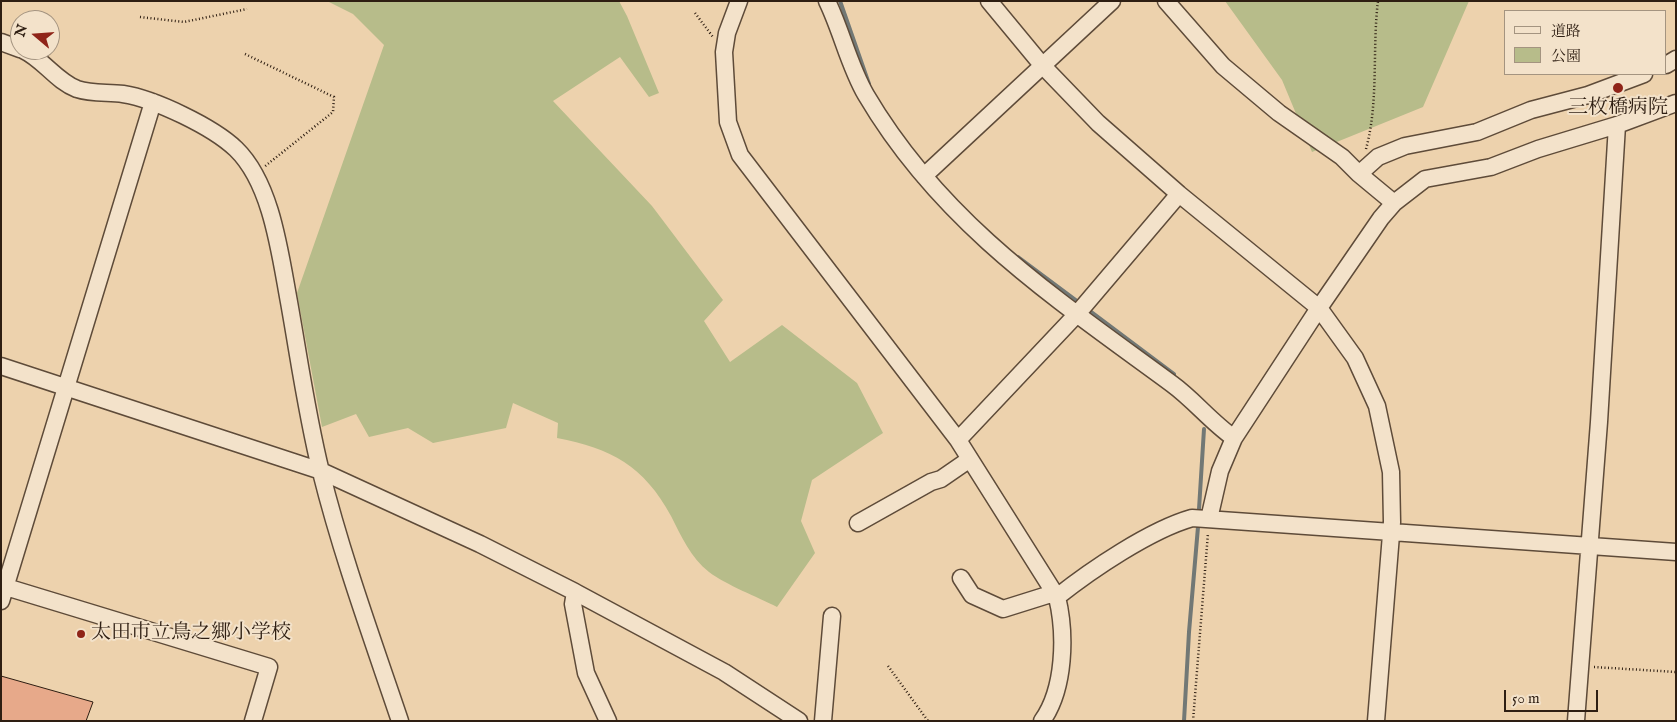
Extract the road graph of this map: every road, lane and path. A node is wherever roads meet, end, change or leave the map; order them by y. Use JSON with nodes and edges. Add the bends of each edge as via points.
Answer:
{"nodes":[{"id":1,"x":739,"y":1,"type":"edge"},
{"id":2,"x":827,"y":1,"type":"edge"},
{"id":3,"x":989,"y":1,"type":"edge"},
{"id":4,"x":1112,"y":1,"type":"edge"},
{"id":5,"x":1166,"y":1,"type":"edge"},
{"id":6,"x":1378,"y":1,"type":"edge"},
{"id":7,"x":247,"y":9,"type":"dead end"},
{"id":8,"x":695,"y":13,"type":"dead end"},
{"id":9,"x":140,"y":17,"type":"dead end"},
{"id":10,"x":724,"y":52,"type":"junction"},
{"id":11,"x":245,"y":54,"type":"dead end"},
{"id":12,"x":35,"y":60,"type":"edge"},
{"id":13,"x":1042,"y":65,"type":"junction"},
{"id":14,"x":1641,"y":75,"type":"edge"},
{"id":15,"x":153,"y":102,"type":"junction"},
{"id":16,"x":1676,"y":103,"type":"edge"},
{"id":17,"x":1617,"y":125,"type":"junction"},
{"id":18,"x":1365,"y":150,"type":"dead end"},
{"id":19,"x":255,"y":173,"type":"junction"},
{"id":20,"x":1358,"y":174,"type":"junction"},
{"id":21,"x":924,"y":176,"type":"junction"},
{"id":22,"x":1179,"y":194,"type":"junction"},
{"id":23,"x":1394,"y":204,"type":"junction"},
{"id":24,"x":1318,"y":308,"type":"junction"},
{"id":25,"x":1077,"y":314,"type":"junction"},
{"id":26,"x":1,"y":366,"type":"edge"},
{"id":27,"x":67,"y":386,"type":"junction"},
{"id":28,"x":1234,"y":438,"type":"junction"},
{"id":29,"x":958,"y":440,"type":"junction"},
{"id":30,"x":970,"y":460,"type":"junction"},
{"id":31,"x":321,"y":471,"type":"junction"},
{"id":32,"x":1209,"y":519,"type":"junction"},
{"id":33,"x":858,"y":523,"type":"dead end"},
{"id":34,"x":1391,"y":532,"type":"junction"},
{"id":35,"x":1590,"y":546,"type":"junction"},
{"id":36,"x":1676,"y":552,"type":"edge"},
{"id":37,"x":961,"y":578,"type":"dead end"},
{"id":38,"x":575,"y":592,"type":"junction"},
{"id":39,"x":4,"y":594,"type":"edge"},
{"id":40,"x":1055,"y":595,"type":"junction"},
{"id":41,"x":832,"y":616,"type":"dead end"},
{"id":42,"x":888,"y":666,"type":"dead end"},
{"id":43,"x":1580,"y":666,"type":"junction"},
{"id":44,"x":1676,"y":672,"type":"edge"},
{"id":45,"x":252,"y":721,"type":"edge"},
{"id":46,"x":400,"y":721,"type":"edge"},
{"id":47,"x":608,"y":721,"type":"edge"},
{"id":48,"x":799,"y":721,"type":"edge"},
{"id":49,"x":823,"y":721,"type":"edge"},
{"id":50,"x":928,"y":721,"type":"edge"},
{"id":51,"x":1042,"y":721,"type":"edge"},
{"id":52,"x":1193,"y":721,"type":"edge"},
{"id":53,"x":1376,"y":721,"type":"edge"},
{"id":54,"x":1576,"y":721,"type":"edge"}],
"edges":[{"from":1,"to":10,"type":"street","via":[[727,32]]},
{"from":2,"to":21,"type":"street","via":[[849,61],[866,94],[896,141]]},
{"from":3,"to":13,"type":"street"},
{"from":4,"to":13,"type":"street"},
{"from":5,"to":20,"type":"street","via":[[1223,66],[1279,113],[1342,157]]},
{"from":6,"to":18,"type":"path","via":[[1372,125]]},
{"from":7,"to":9,"type":"path","via":[[184,22]]},
{"from":8,"to":10,"type":"path"},
{"from":10,"to":29,"type":"street","via":[[728,122],[740,155]]},
{"from":11,"to":19,"type":"path","via":[[334,97],[333,112]]},
{"from":12,"to":15,"type":"street","via":[[75,88],[125,94]]},
{"from":13,"to":21,"type":"street"},
{"from":13,"to":22,"type":"street","via":[[1098,123]]},
{"from":14,"to":20,"type":"street","via":[[1588,95],[1531,110],[1476,132],[1405,146],[1378,157]]},
{"from":15,"to":19,"type":"street","via":[[229,142]]},
{"from":15,"to":27,"type":"street"},
{"from":16,"to":17,"type":"street"},
{"from":17,"to":23,"type":"street","via":[[1491,167],[1425,179]]},
{"from":17,"to":35,"type":"street"},
{"from":19,"to":31,"type":"street","via":[[270,217],[284,277]]},
{"from":20,"to":23,"type":"street"},
{"from":21,"to":25,"type":"street","via":[[965,222],[1022,273]]},
{"from":22,"to":24,"type":"street"},
{"from":22,"to":25,"type":"street"},
{"from":23,"to":24,"type":"street"},
{"from":24,"to":28,"type":"street"},
{"from":24,"to":34,"type":"street","via":[[1355,358],[1377,406],[1391,472]]},
{"from":25,"to":28,"type":"street","via":[[1186,394],[1214,424]]},
{"from":25,"to":29,"type":"street"},
{"from":26,"to":27,"type":"street"},
{"from":27,"to":31,"type":"street"},
{"from":27,"to":39,"type":"street"},
{"from":28,"to":32,"type":"street","via":[[1220,471]]},
{"from":29,"to":30,"type":"street"},
{"from":30,"to":33,"type":"street"},
{"from":30,"to":40,"type":"street"},
{"from":31,"to":38,"type":"street"},
{"from":31,"to":46,"type":"street","via":[[346,560]]},
{"from":32,"to":34,"type":"street"},
{"from":32,"to":40,"type":"street","via":[[1183,521],[1090,571]]},
{"from":32,"to":52,"type":"path"},
{"from":34,"to":35,"type":"street"},
{"from":34,"to":53,"type":"street"},
{"from":35,"to":36,"type":"street"},
{"from":35,"to":43,"type":"street"},
{"from":37,"to":40,"type":"street","via":[[972,595],[1003,609]]},
{"from":38,"to":47,"type":"street","via":[[573,604],[586,673]]},
{"from":38,"to":48,"type":"street","via":[[724,672]]},
{"from":39,"to":45,"type":"street","via":[[270,667]]},
{"from":40,"to":51,"type":"street","via":[[1060,616],[1060,661],[1052,702]]},
{"from":41,"to":49,"type":"street"},
{"from":42,"to":50,"type":"path"},
{"from":43,"to":44,"type":"path"},
{"from":43,"to":54,"type":"street"}]}
